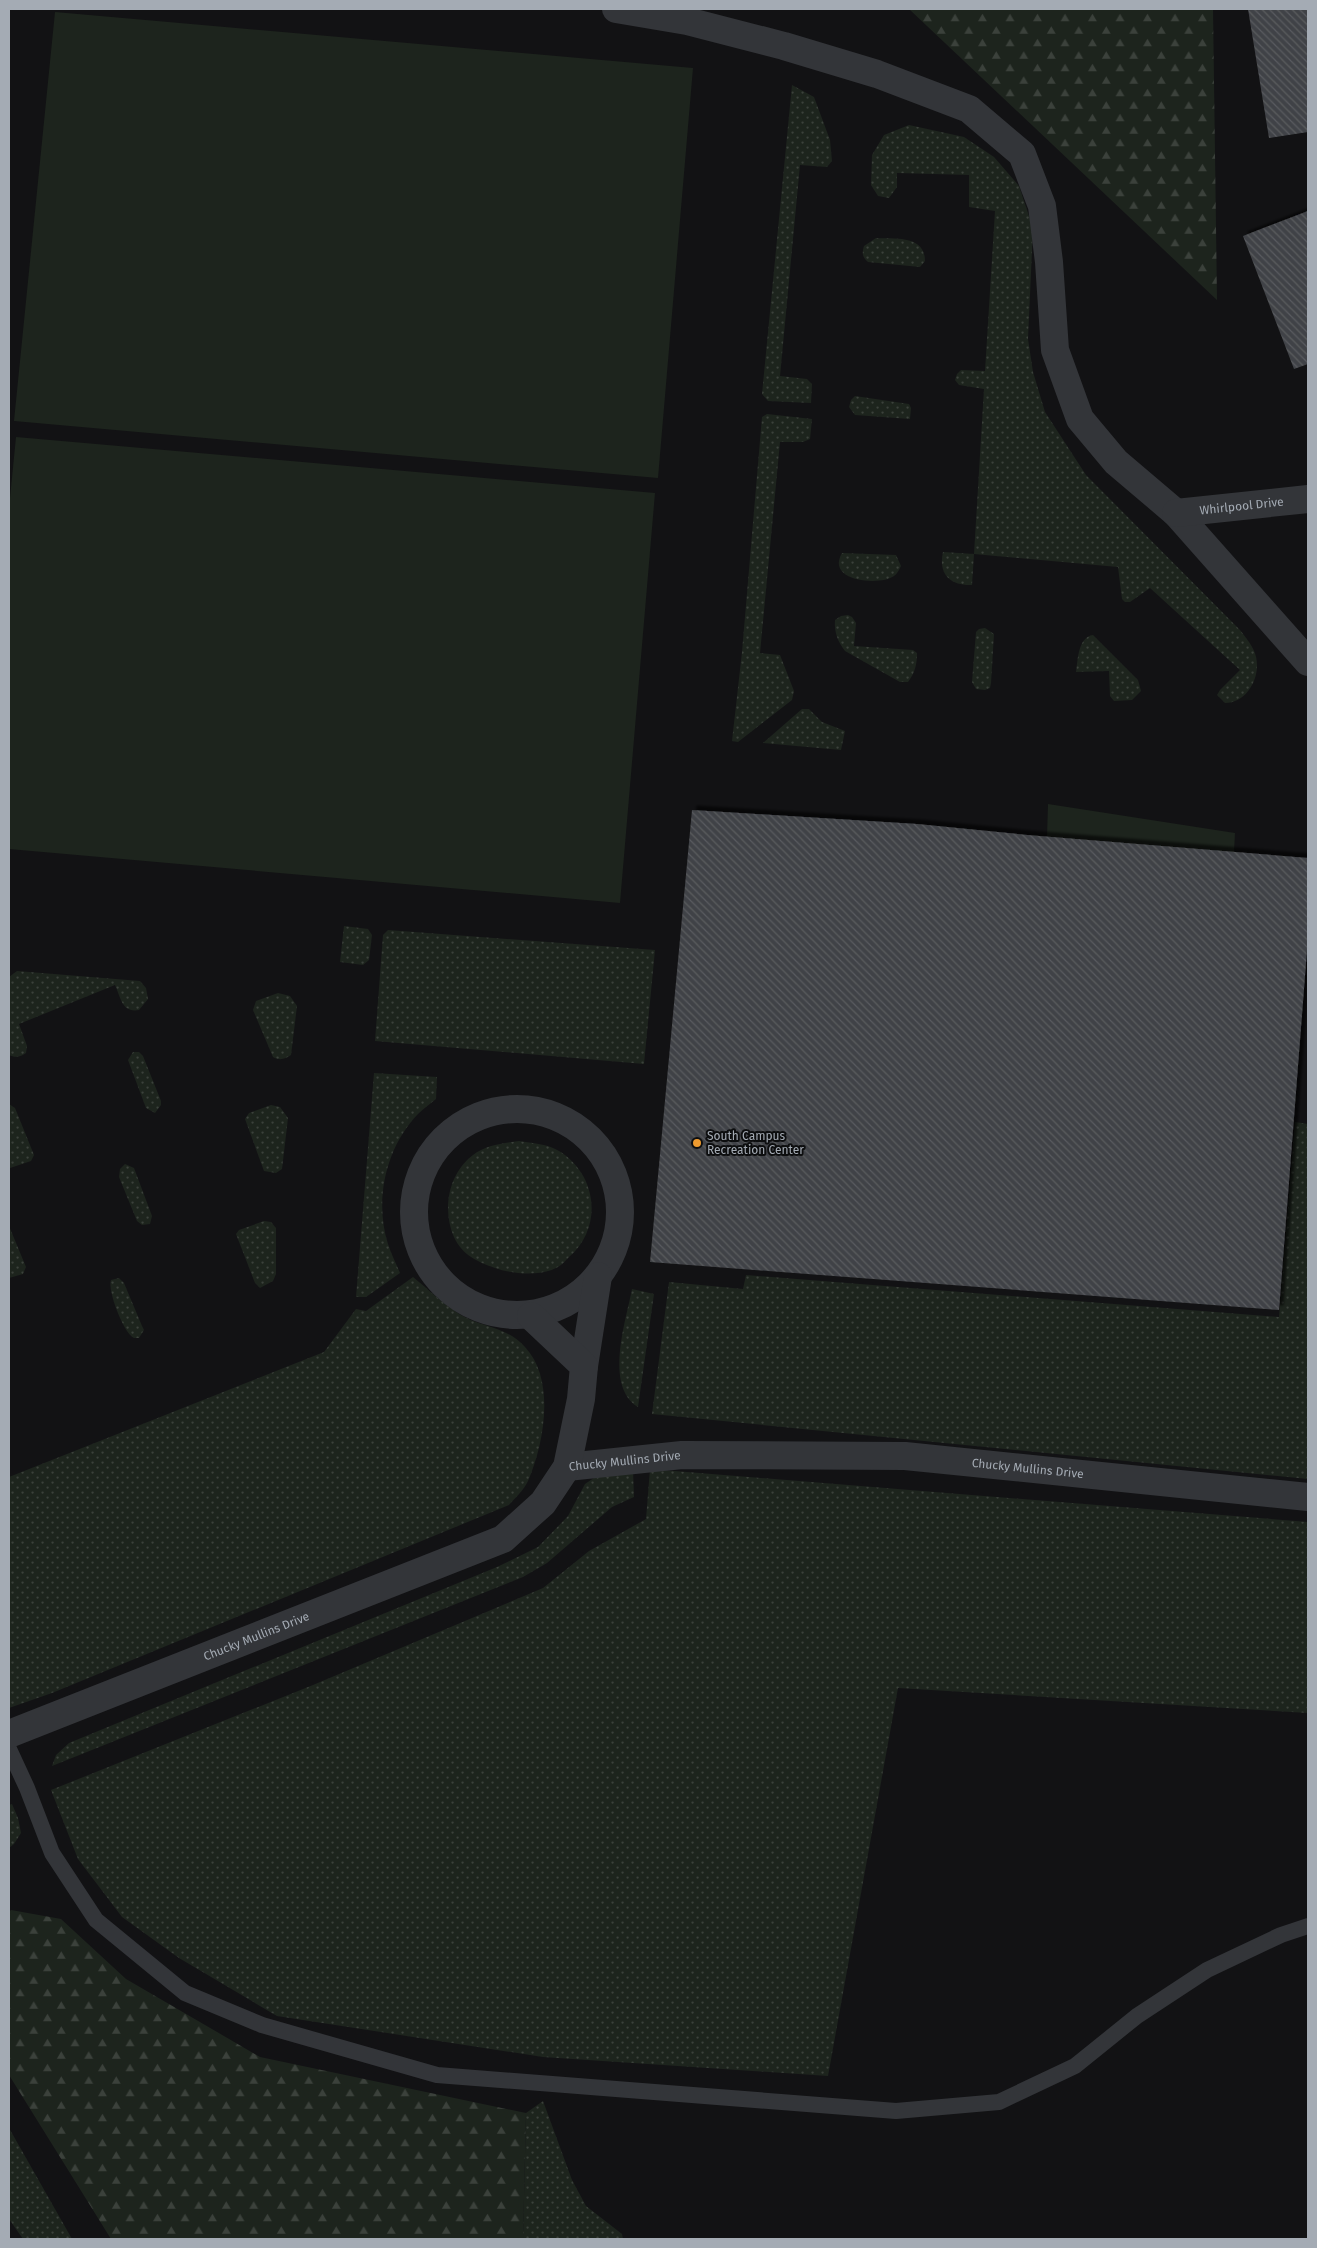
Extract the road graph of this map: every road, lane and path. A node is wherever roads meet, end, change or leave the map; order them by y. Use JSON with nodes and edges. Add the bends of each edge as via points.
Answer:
{"nodes":[{"id":1,"x":616,"y":9,"type":"edge"},
{"id":2,"x":1308,"y":499,"type":"edge"},
{"id":3,"x":1176,"y":513,"type":"junction"},
{"id":4,"x":1308,"y":662,"type":"edge"},
{"id":5,"x":598,"y":1276,"type":"junction"},
{"id":6,"x":531,"y":1316,"type":"junction"},
{"id":7,"x":584,"y":1366,"type":"junction"},
{"id":8,"x":567,"y":1467,"type":"junction"},
{"id":9,"x":1308,"y":1497,"type":"edge"},
{"id":10,"x":9,"y":1734,"type":"edge"},
{"id":11,"x":9,"y":1749,"type":"edge"},
{"id":12,"x":1308,"y":1926,"type":"edge"}],
"edges":[{"from":1,"to":3,"type":"street","via":[[687,21],[877,74],[969,109],[1022,154],[1042,206],[1055,350],[1080,418],[1116,462]]},
{"from":2,"to":3,"type":"street","name":"Whirlpool Drive"},
{"from":3,"to":4,"type":"street"},
{"from":5,"to":6,"type":"street","via":[[564,1306]]},
{"from":5,"to":6,"type":"street","via":[[611,1257],[621,1224],[619,1190],[606,1158],[584,1132],[555,1115],[521,1108],[487,1112],[456,1128],[432,1152],[417,1184],[412,1218],[420,1251],[437,1281],[464,1303],[497,1315]]},
{"from":5,"to":7,"type":"street"},
{"from":6,"to":7,"type":"street"},
{"from":7,"to":8,"type":"street","via":[[581,1399]]},
{"from":8,"to":9,"type":"street","name":"Chucky Mullins Drive","via":[[682,1455],[905,1456]]},
{"from":8,"to":10,"type":"street","name":"Chucky Mullins Drive","via":[[543,1504],[504,1539]]},
{"from":11,"to":12,"type":"lane","via":[[52,1853],[96,1920],[185,1992],[262,2025],[437,2075],[896,2111],[999,2102],[1075,2066],[1137,2016],[1207,1970],[1281,1935]]}]}
